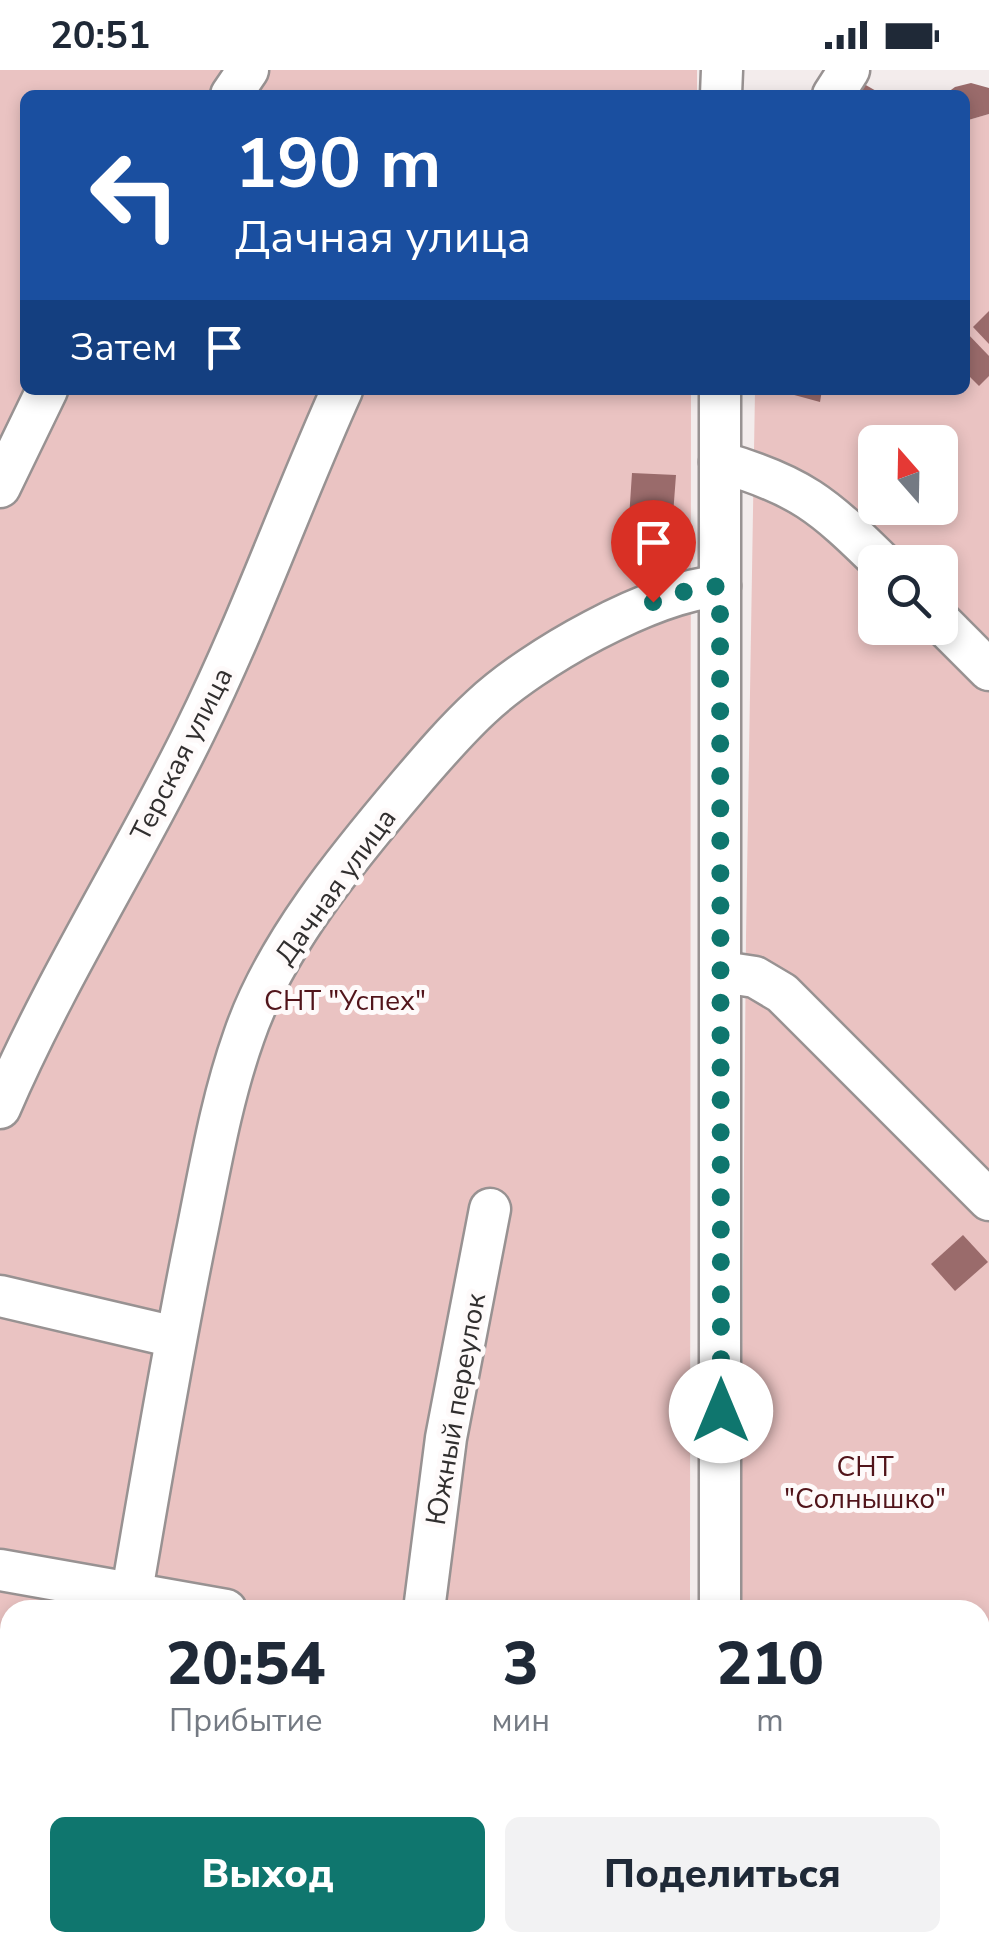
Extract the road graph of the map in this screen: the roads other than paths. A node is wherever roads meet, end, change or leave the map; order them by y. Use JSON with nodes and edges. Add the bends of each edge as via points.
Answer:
{"nodes":[{"id":1,"x":44,"y":395,"type":"edge"},
{"id":2,"x":340,"y":395,"type":"edge"},
{"id":3,"x":720,"y":395,"type":"edge"},
{"id":4,"x":720,"y":462,"type":"junction"},
{"id":5,"x":0,"y":487,"type":"edge"},
{"id":6,"x":863,"y":545,"type":"edge"},
{"id":7,"x":720,"y":586,"type":"junction"},
{"id":8,"x":958,"y":639,"type":"edge"},
{"id":9,"x":989,"y":670,"type":"edge"},
{"id":10,"x":722,"y":972,"type":"junction"},
{"id":11,"x":0,"y":1108,"type":"edge"},
{"id":12,"x":989,"y":1200,"type":"edge"},
{"id":13,"x":490,"y":1209,"type":"dead end"},
{"id":14,"x":0,"y":1296,"type":"edge"},
{"id":15,"x":175,"y":1337,"type":"junction"},
{"id":16,"x":0,"y":1570,"type":"edge"},
{"id":17,"x":106,"y":1595,"type":"edge"},
{"id":18,"x":146,"y":1600,"type":"edge"},
{"id":19,"x":425,"y":1600,"type":"edge"},
{"id":20,"x":720,"y":1600,"type":"edge"}],
"edges":[{"from":1,"to":5,"type":"street"},
{"from":2,"to":11,"type":"street","name":"Терская улица","via":[[194,733]]},
{"from":3,"to":4,"type":"street"},
{"from":4,"to":6,"type":"street","via":[[820,503]]},
{"from":4,"to":7,"type":"street"},
{"from":7,"to":10,"type":"street"},
{"from":7,"to":15,"type":"street","name":"Дачная улица","via":[[653,602],[524,673],[445,743],[364,838],[266,984],[244,1033]]},
{"from":8,"to":9,"type":"street"},
{"from":10,"to":12,"type":"street","via":[[755,976],[782,992]]},
{"from":10,"to":20,"type":"street"},
{"from":13,"to":19,"type":"street","name":"Южный переулок","via":[[446,1438]]},
{"from":14,"to":15,"type":"street"},
{"from":15,"to":17,"type":"street","name":"Дачная улица"},
{"from":16,"to":17,"type":"street"},
{"from":17,"to":18,"type":"street"}]}
